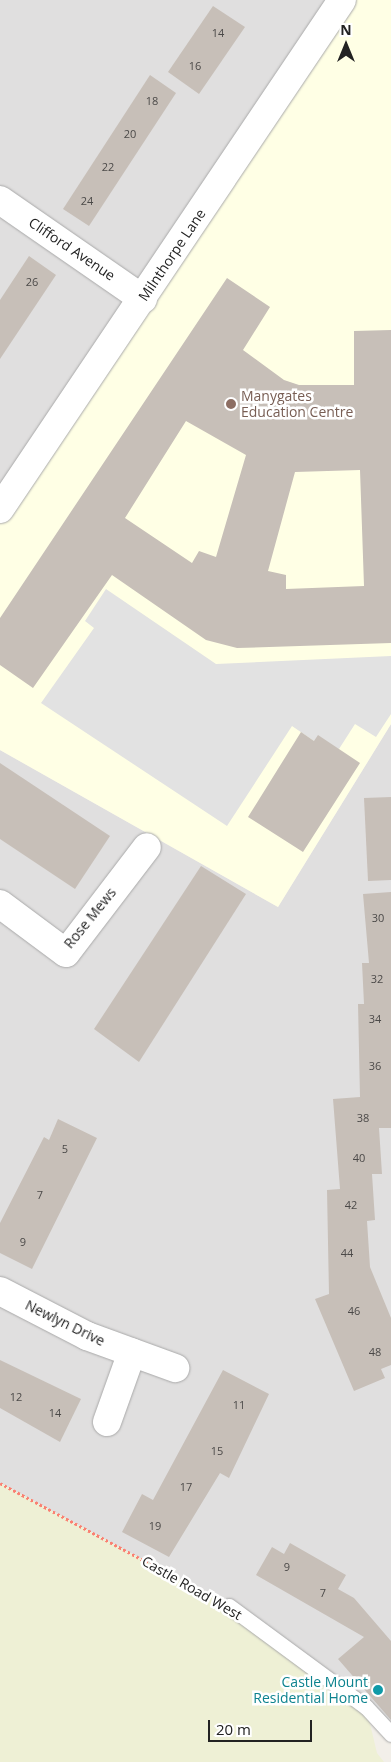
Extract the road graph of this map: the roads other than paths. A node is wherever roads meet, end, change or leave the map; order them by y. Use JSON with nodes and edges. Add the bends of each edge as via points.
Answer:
{"nodes":[{"id":1,"x":342,"y":0,"type":"edge"},
{"id":2,"x":0,"y":200,"type":"edge"},
{"id":3,"x":144,"y":299,"type":"junction"},
{"id":4,"x":0,"y":510,"type":"edge"},
{"id":5,"x":146,"y":847,"type":"dead end"},
{"id":6,"x":0,"y":904,"type":"edge"},
{"id":7,"x":0,"y":1291,"type":"edge"},
{"id":8,"x":132,"y":1352,"type":"junction"},
{"id":9,"x":175,"y":1368,"type":"dead end"},
{"id":10,"x":107,"y":1422,"type":"dead end"},
{"id":11,"x":230,"y":1606,"type":"road end"},
{"id":12,"x":391,"y":1734,"type":"edge"}],
"edges":[{"from":1,"to":3,"type":"street","name":"Milnthorpe Lane"},
{"from":2,"to":3,"type":"street","name":"Clifford Avenue"},
{"from":3,"to":4,"type":"street","name":"Milnthorpe Lane"},
{"from":5,"to":6,"type":"street","name":"Rose Mews","via":[[66,953]]},
{"from":7,"to":8,"type":"street","name":"Newlyn Drive","via":[[87,1336]]},
{"from":8,"to":9,"type":"street","name":"Newlyn Drive"},
{"from":8,"to":10,"type":"street"},
{"from":11,"to":12,"type":"lane","name":"Castle Road West","via":[[366,1707]]}]}
